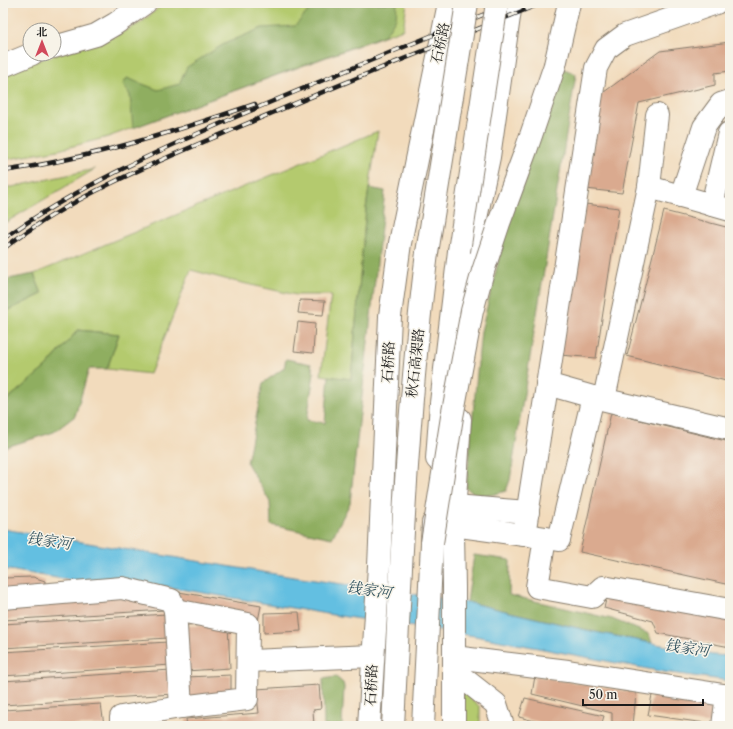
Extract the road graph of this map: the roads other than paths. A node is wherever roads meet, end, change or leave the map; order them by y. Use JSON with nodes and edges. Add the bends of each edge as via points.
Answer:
{"nodes":[{"id":1,"x":145,"y":3,"type":"edge"},
{"id":2,"x":449,"y":3,"type":"edge"},
{"id":3,"x":467,"y":3,"type":"edge"},
{"id":4,"x":497,"y":3,"type":"edge"},
{"id":5,"x":511,"y":3,"type":"edge"},
{"id":6,"x":569,"y":3,"type":"edge"},
{"id":7,"x":716,"y":3,"type":"edge"},
{"id":8,"x":62,"y":45,"type":"edge"},
{"id":9,"x":22,"y":58,"type":"edge"},
{"id":10,"x":3,"y":66,"type":"edge"},
{"id":11,"x":730,"y":101,"type":"edge"},
{"id":12,"x":657,"y":114,"type":"dead end"},
{"id":13,"x":704,"y":127,"type":"junction"},
{"id":14,"x":729,"y":133,"type":"edge"},
{"id":15,"x":724,"y":181,"type":"edge"},
{"id":16,"x":649,"y":186,"type":"junction"},
{"id":17,"x":681,"y":196,"type":"junction"},
{"id":18,"x":721,"y":207,"type":"edge"},
{"id":19,"x":547,"y":384,"type":"junction"},
{"id":20,"x":598,"y":398,"type":"junction"},
{"id":21,"x":730,"y":429,"type":"edge"},
{"id":22,"x":528,"y":512,"type":"junction"},
{"id":23,"x":454,"y":515,"type":"junction"},
{"id":24,"x":535,"y":536,"type":"junction"},
{"id":25,"x":432,"y":543,"type":"junction"},
{"id":26,"x":3,"y":598,"type":"edge"},
{"id":27,"x":175,"y":610,"type":"junction"},
{"id":28,"x":730,"y":610,"type":"edge"},
{"id":29,"x":373,"y":648,"type":"junction"},
{"id":30,"x":454,"y":658,"type":"junction"},
{"id":31,"x":248,"y":661,"type":"junction"},
{"id":32,"x":729,"y":696,"type":"edge"},
{"id":33,"x":181,"y":707,"type":"junction"},
{"id":34,"x":121,"y":726,"type":"edge"},
{"id":35,"x":369,"y":726,"type":"edge"},
{"id":36,"x":393,"y":726,"type":"edge"},
{"id":37,"x":423,"y":726,"type":"edge"},
{"id":38,"x":454,"y":726,"type":"edge"},
{"id":39,"x":503,"y":726,"type":"edge"},
{"id":40,"x":723,"y":726,"type":"edge"}],
"edges":[{"from":1,"to":8,"type":"main road","via":[[116,24],[96,34]]},
{"from":2,"to":29,"type":"main road","name":"石桥路","via":[[400,242],[390,316]]},
{"from":3,"to":36,"type":"main road","name":"秋石高架路","bridge":true,"via":[[423,288],[411,406]]},
{"from":4,"to":25,"type":"main road","bridge":true,"via":[[454,282],[440,402]]},
{"from":5,"to":23,"type":"main road","via":[[489,157],[475,223],[467,301]]},
{"from":6,"to":25,"type":"main road","bridge":true,"via":[[555,65],[499,223],[472,311]]},
{"from":7,"to":19,"type":"main road","via":[[625,34],[606,49],[596,68]]},
{"from":9,"to":10,"type":"main road"},
{"from":11,"to":13,"type":"main road","via":[[721,104]]},
{"from":12,"to":16,"type":"main road"},
{"from":13,"to":14,"type":"main road"},
{"from":13,"to":17,"type":"main road"},
{"from":14,"to":15,"type":"main road"},
{"from":15,"to":18,"type":"main road"},
{"from":16,"to":17,"type":"main road"},
{"from":16,"to":20,"type":"main road"},
{"from":17,"to":18,"type":"main road"},
{"from":19,"to":20,"type":"main road"},
{"from":19,"to":22,"type":"main road"},
{"from":20,"to":21,"type":"main road"},
{"from":20,"to":24,"type":"main road","via":[[559,540]]},
{"from":22,"to":23,"type":"main road"},
{"from":22,"to":24,"type":"main road"},
{"from":23,"to":24,"type":"main road"},
{"from":23,"to":30,"type":"main road"},
{"from":24,"to":28,"type":"main road","via":[[537,587],[592,597],[603,587]]},
{"from":25,"to":37,"type":"main road"},
{"from":26,"to":27,"type":"main road","via":[[122,588],[170,600]]},
{"from":27,"to":31,"type":"main road","via":[[248,624]]},
{"from":27,"to":33,"type":"main road"},
{"from":29,"to":31,"type":"main road"},
{"from":29,"to":35,"type":"main road","name":"石桥路"},
{"from":30,"to":32,"type":"main road","via":[[568,671]]},
{"from":30,"to":38,"type":"main road"},
{"from":30,"to":39,"type":"main road","via":[[496,704]]},
{"from":31,"to":33,"type":"main road","via":[[247,698]]},
{"from":32,"to":40,"type":"main road"},
{"from":33,"to":34,"type":"main road","via":[[121,717]]}]}
